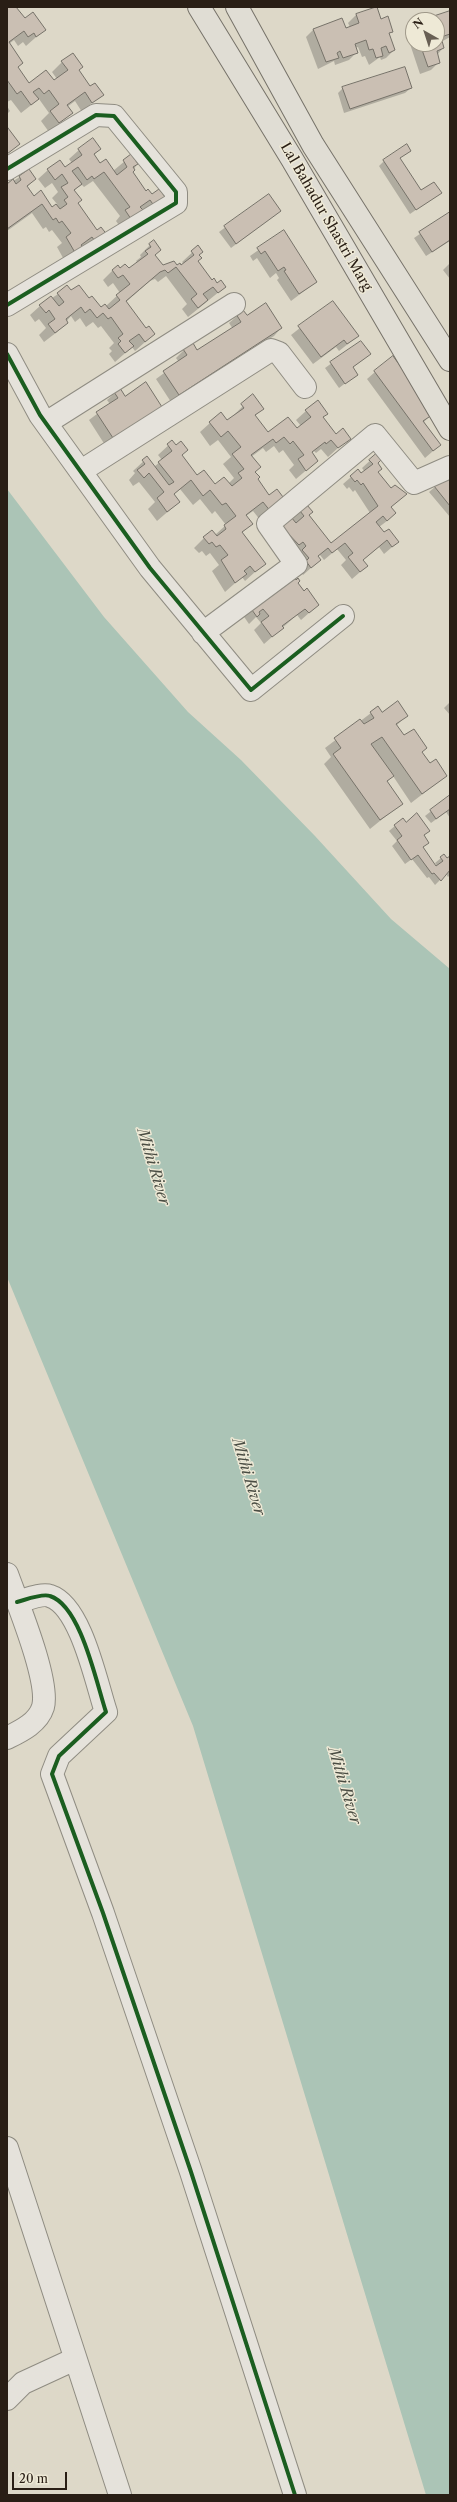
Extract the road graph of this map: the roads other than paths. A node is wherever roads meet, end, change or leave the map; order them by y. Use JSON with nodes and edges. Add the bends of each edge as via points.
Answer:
{"nodes":[{"id":1,"x":199,"y":7,"type":"edge"},
{"id":2,"x":237,"y":7,"type":"edge"},
{"id":3,"x":313,"y":145,"type":"junction"},
{"id":4,"x":292,"y":159,"type":"junction"},
{"id":5,"x":7,"y":169,"type":"edge"},
{"id":6,"x":234,"y":304,"type":"dead end"},
{"id":7,"x":7,"y":305,"type":"edge"},
{"id":8,"x":7,"y":354,"type":"edge"},
{"id":9,"x":450,"y":360,"type":"edge"},
{"id":10,"x":305,"y":387,"type":"dead end"},
{"id":11,"x":46,"y":423,"type":"junction"},
{"id":12,"x":450,"y":429,"type":"edge"},
{"id":13,"x":450,"y":467,"type":"edge"},
{"id":14,"x":80,"y":472,"type":"junction"},
{"id":15,"x":342,"y":616,"type":"dead end"},
{"id":16,"x":203,"y":633,"type":"junction"},
{"id":17,"x":7,"y":1574,"type":"edge"},
{"id":18,"x":17,"y":1602,"type":"junction"},
{"id":19,"x":7,"y":1738,"type":"edge"},
{"id":20,"x":7,"y":2148,"type":"edge"},
{"id":21,"x":75,"y":2359,"type":"junction"},
{"id":22,"x":7,"y":2399,"type":"edge"},
{"id":23,"x":120,"y":2495,"type":"edge"},
{"id":24,"x":296,"y":2495,"type":"edge"}],
"edges":[{"from":1,"to":4,"type":"main road","name":"Lal Bahadur Shastri Marg"},
{"from":2,"to":3,"type":"main road","name":"Lal Bahadur Shastri Marg"},
{"from":3,"to":4,"type":"main road"},
{"from":3,"to":9,"type":"main road","name":"Lal Bahadur Shastri Marg"},
{"from":4,"to":12,"type":"main road","name":"Lal Bahadur Shastri Marg"},
{"from":5,"to":7,"type":"street","via":[[96,115],[114,116],[176,192],[176,203]]},
{"from":6,"to":11,"type":"street"},
{"from":8,"to":11,"type":"street"},
{"from":10,"to":14,"type":"street","via":[[279,353],[271,350]]},
{"from":11,"to":14,"type":"street"},
{"from":13,"to":16,"type":"street","via":[[414,483],[375,434],[268,524],[296,564]]},
{"from":14,"to":16,"type":"street","via":[[150,568]]},
{"from":15,"to":16,"type":"street","via":[[251,690]]},
{"from":17,"to":18,"type":"street"},
{"from":18,"to":19,"type":"street","via":[[42,1674],[43,1707],[29,1727]]},
{"from":18,"to":24,"type":"street","via":[[48,1595],[63,1602],[76,1620],[106,1712],[59,1756],[52,1774],[103,1913],[191,2172]]},
{"from":20,"to":21,"type":"street"},
{"from":21,"to":22,"type":"street","via":[[23,2383]]},
{"from":21,"to":23,"type":"street"}]}
